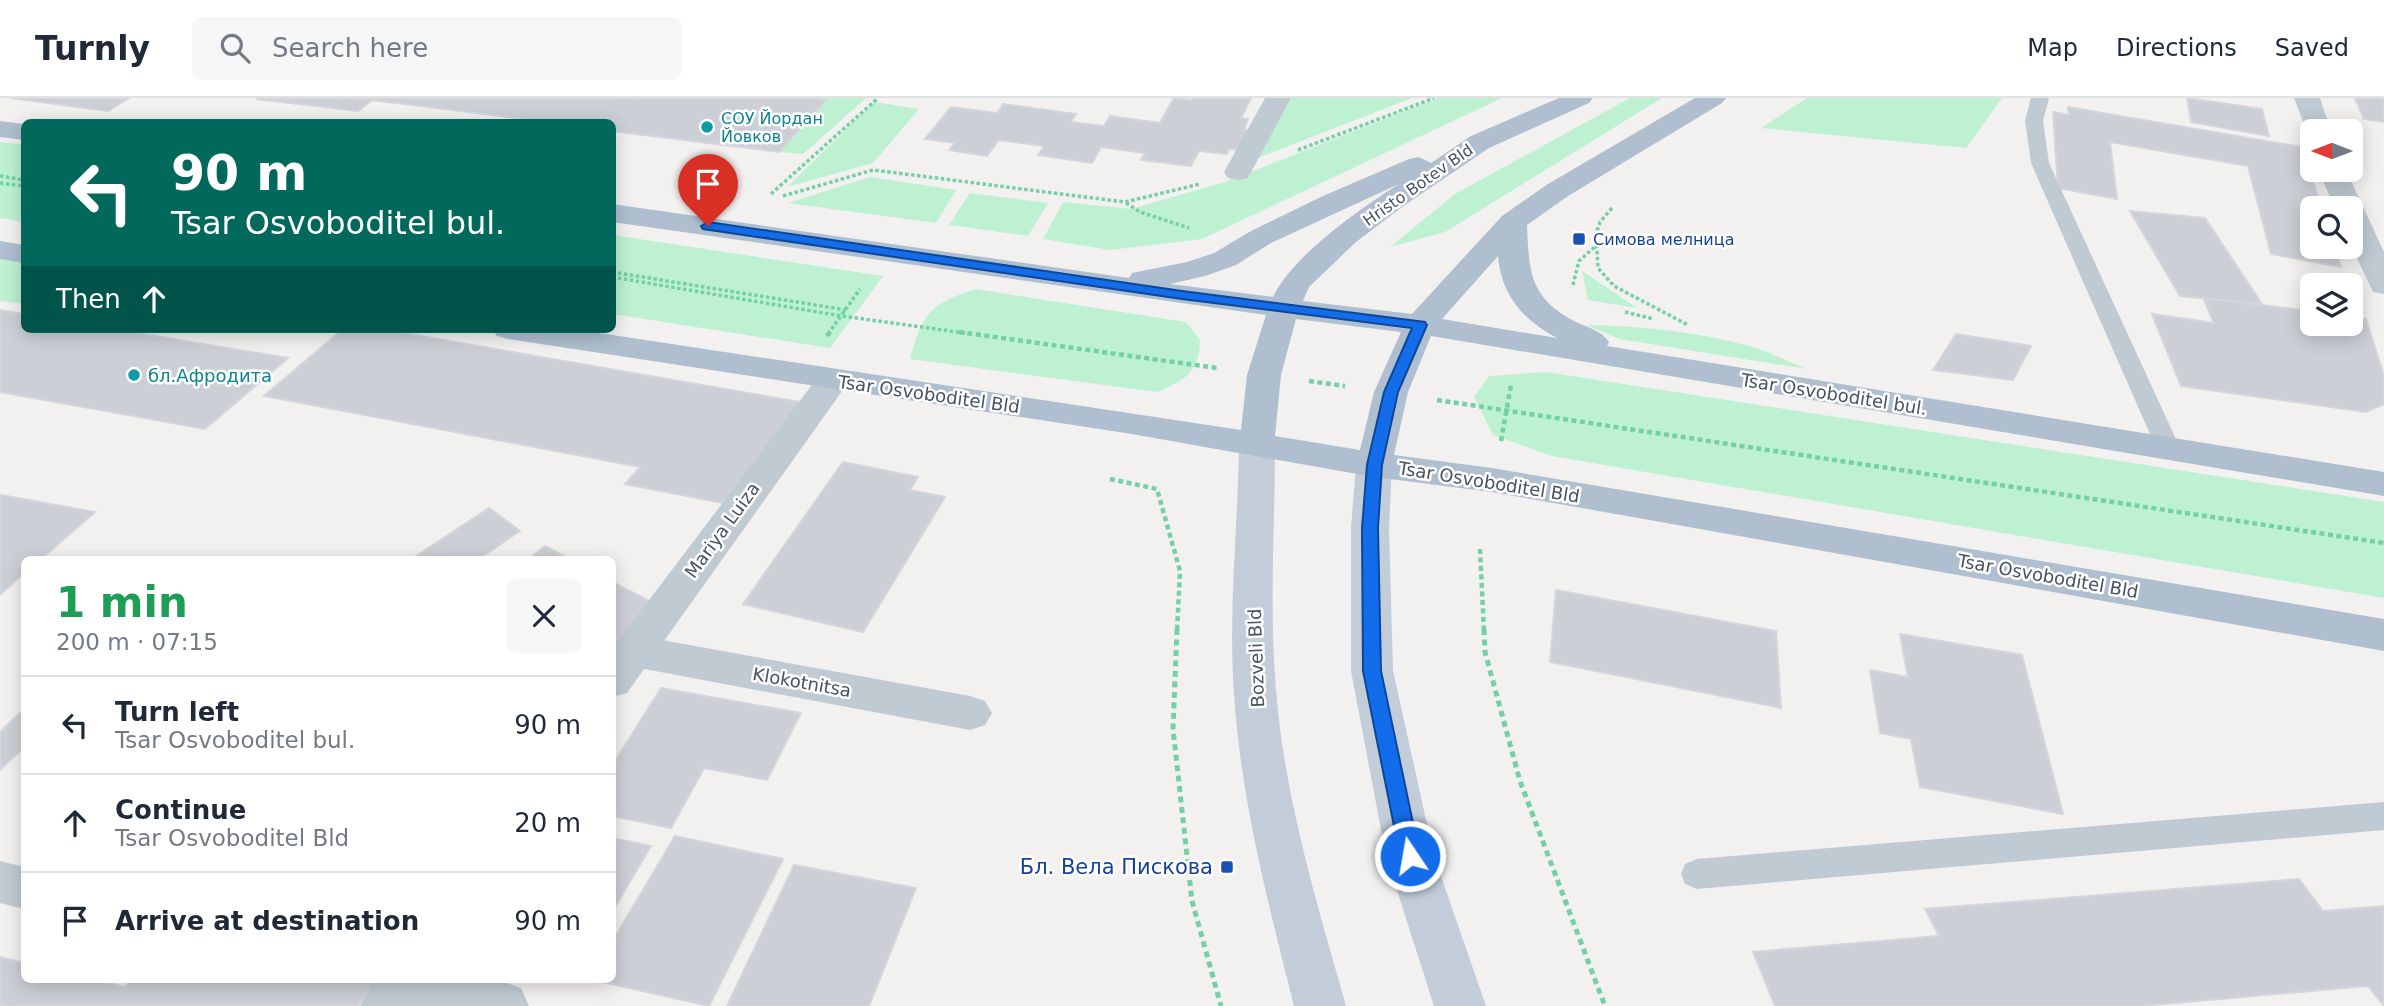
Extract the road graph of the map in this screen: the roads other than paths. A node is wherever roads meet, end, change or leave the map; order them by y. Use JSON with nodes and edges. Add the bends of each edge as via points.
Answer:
{"nodes":[{"id":1,"x":1278,"y":98,"type":"edge"},
{"id":2,"x":1580,"y":98,"type":"edge"},
{"id":3,"x":1713,"y":98,"type":"edge"},
{"id":4,"x":2040,"y":98,"type":"edge"},
{"id":5,"x":2307,"y":98,"type":"edge"},
{"id":6,"x":2314,"y":119,"type":"edge"},
{"id":7,"x":0,"y":129,"type":"edge"},
{"id":8,"x":21,"y":132,"type":"edge"},
{"id":9,"x":1480,"y":142,"type":"junction"},
{"id":10,"x":1238,"y":172,"type":"road end"},
{"id":11,"x":616,"y":214,"type":"edge"},
{"id":12,"x":1512,"y":222,"type":"junction"},
{"id":13,"x":2363,"y":238,"type":"edge"},
{"id":14,"x":0,"y":250,"type":"edge"},
{"id":15,"x":21,"y":254,"type":"edge"},
{"id":16,"x":1117,"y":285,"type":"junction"},
{"id":17,"x":2384,"y":285,"type":"edge"},
{"id":18,"x":1284,"y":307,"type":"junction"},
{"id":19,"x":1420,"y":325,"type":"junction"},
{"id":20,"x":533,"y":333,"type":"edge"},
{"id":21,"x":1720,"y":376,"type":"junction"},
{"id":22,"x":833,"y":380,"type":"junction"},
{"id":23,"x":1257,"y":444,"type":"junction"},
{"id":24,"x":2169,"y":450,"type":"junction"},
{"id":25,"x":1374,"y":465,"type":"junction"},
{"id":26,"x":2384,"y":484,"type":"edge"},
{"id":27,"x":2384,"y":635,"type":"edge"},
{"id":28,"x":623,"y":666,"type":"edge"},
{"id":29,"x":970,"y":713,"type":"dead end"},
{"id":30,"x":2384,"y":816,"type":"edge"},
{"id":31,"x":1697,"y":874,"type":"dead end"},
{"id":32,"x":0,"y":882,"type":"edge"},
{"id":33,"x":21,"y":887,"type":"edge"},
{"id":34,"x":397,"y":987,"type":"edge"},
{"id":35,"x":503,"y":1006,"type":"edge"},
{"id":36,"x":1320,"y":1006,"type":"edge"},
{"id":37,"x":1460,"y":1006,"type":"edge"}],
"edges":[{"from":1,"to":10,"type":"street"},
{"from":2,"to":9,"type":"main road","name":"Hristo Botev Bld"},
{"from":3,"to":12,"type":"main road"},
{"from":4,"to":24,"type":"lane","via":[[2034,125],[2040,163]]},
{"from":5,"to":6,"type":"street"},
{"from":7,"to":8,"type":"main road"},
{"from":9,"to":16,"type":"main road","via":[[1373,183],[1225,259]]},
{"from":9,"to":18,"type":"main road","name":"Hristo Botev Bld","via":[[1335,245],[1295,283]]},
{"from":11,"to":16,"type":"main road"},
{"from":12,"to":19,"type":"main road"},
{"from":12,"to":21,"type":"main road","via":[[1515,275],[1523,296],[1549,322],[1600,345]]},
{"from":13,"to":17,"type":"street"},
{"from":14,"to":15,"type":"main road"},
{"from":16,"to":18,"type":"main road"},
{"from":18,"to":19,"type":"main road","name":"Tsar Osvoboditel bul."},
{"from":18,"to":23,"type":"main road","name":"Bozveli Bld","via":[[1264,375]]},
{"from":19,"to":21,"type":"main road","name":"Tsar Osvoboditel bul."},
{"from":19,"to":25,"type":"main road","via":[[1391,392]]},
{"from":20,"to":22,"type":"main road","name":"Tsar Osvoboditel Bld"},
{"from":21,"to":24,"type":"main road","name":"Tsar Osvoboditel bul."},
{"from":22,"to":23,"type":"main road","name":"Tsar Osvoboditel Bld"},
{"from":22,"to":28,"type":"street","name":"Mariya Luiza"},
{"from":23,"to":25,"type":"main road","name":"Tsar Osvoboditel Bld"},
{"from":23,"to":36,"type":"main road","name":"Bozveli Bld","via":[[1253,626],[1258,724],[1281,862]]},
{"from":24,"to":26,"type":"main road","name":"Tsar Osvoboditel bul."},
{"from":25,"to":27,"type":"main road","name":"Tsar Osvoboditel Bld","via":[[1492,480]]},
{"from":25,"to":37,"type":"main road","via":[[1372,671],[1410,856]]},
{"from":28,"to":29,"type":"street","name":"Klokotnitsa"},
{"from":30,"to":31,"type":"lane"},
{"from":32,"to":33,"type":"street"},
{"from":34,"to":35,"type":"street"}]}
